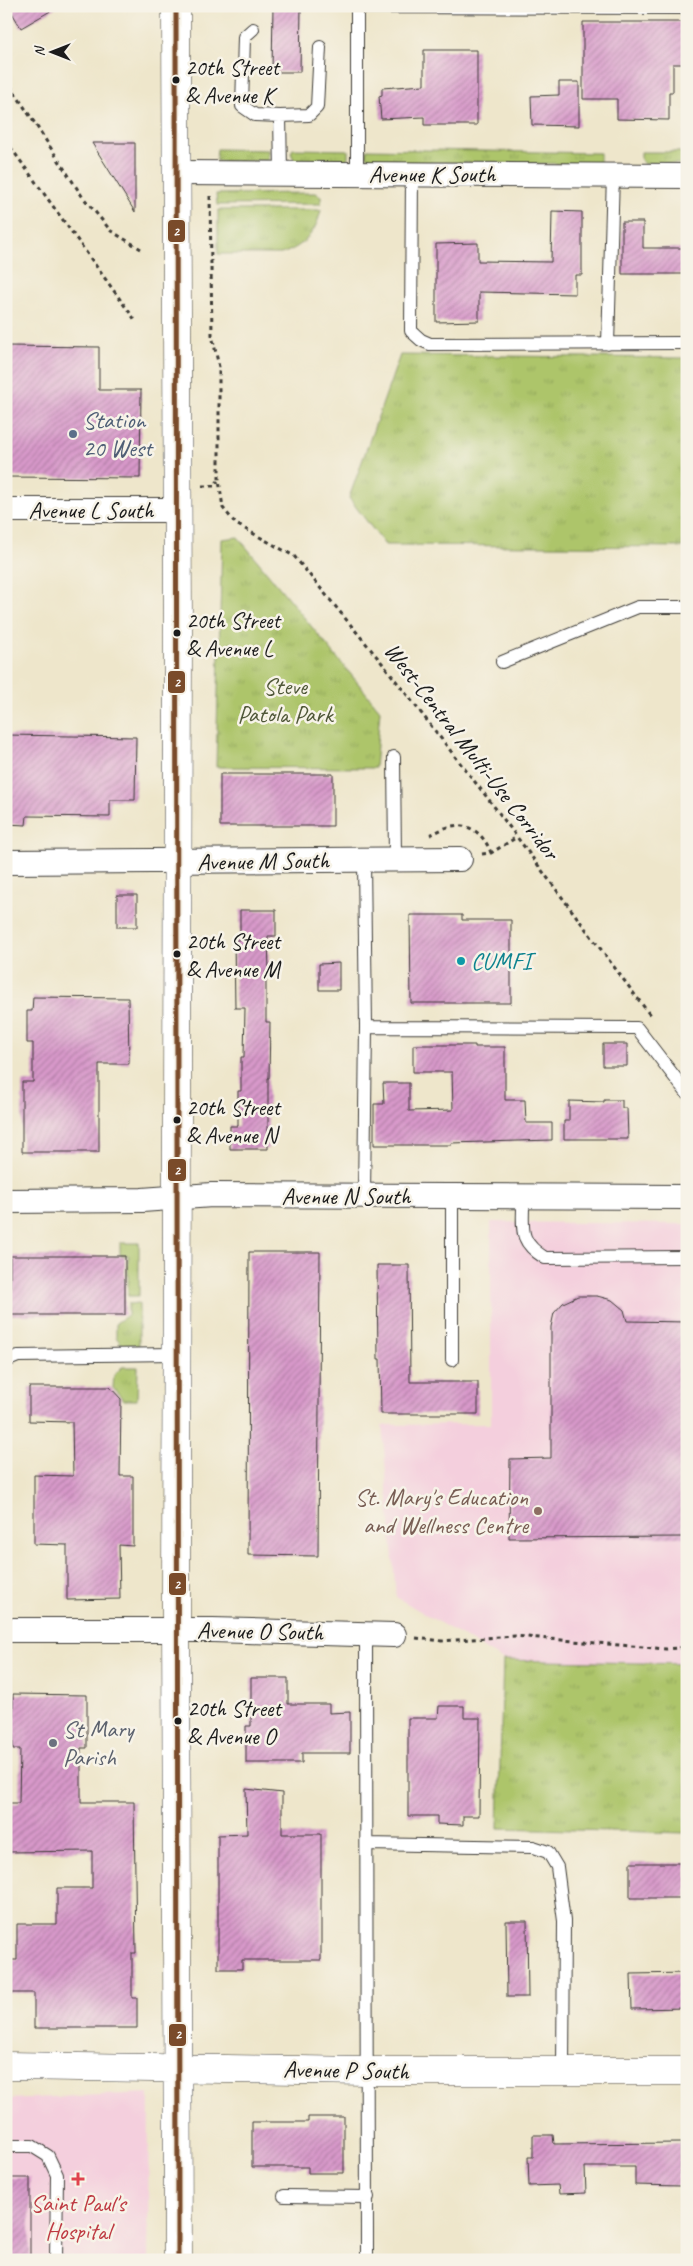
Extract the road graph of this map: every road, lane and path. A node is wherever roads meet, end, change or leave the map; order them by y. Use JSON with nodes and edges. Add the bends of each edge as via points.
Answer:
{"nodes":[{"id":1,"x":176,"y":6,"type":"edge"},
{"id":2,"x":357,"y":6,"type":"edge"},
{"id":3,"x":687,"y":8,"type":"edge"},
{"id":4,"x":254,"y":29,"type":"dead end"},
{"id":5,"x":320,"y":47,"type":"dead end"},
{"id":6,"x":6,"y":79,"type":"edge"},
{"id":7,"x":280,"y":116,"type":"junction"},
{"id":8,"x":6,"y":140,"type":"edge"},
{"id":9,"x":177,"y":173,"type":"junction"},
{"id":10,"x":212,"y":173,"type":"junction"},
{"id":11,"x":281,"y":173,"type":"junction"},
{"id":12,"x":357,"y":174,"type":"junction"},
{"id":13,"x":412,"y":174,"type":"junction"},
{"id":14,"x":613,"y":175,"type":"junction"},
{"id":15,"x":687,"y":176,"type":"edge"},
{"id":16,"x":141,"y":250,"type":"dead end"},
{"id":17,"x":135,"y":320,"type":"dead end"},
{"id":18,"x":687,"y":343,"type":"edge"},
{"id":19,"x":608,"y":344,"type":"junction"},
{"id":20,"x":6,"y":510,"type":"edge"},
{"id":21,"x":177,"y":510,"type":"junction"},
{"id":22,"x":687,"y":607,"type":"edge"},
{"id":23,"x":502,"y":662,"type":"dead end"},
{"id":24,"x":394,"y":757,"type":"dead end"},
{"id":25,"x":424,"y":837,"type":"dead end"},
{"id":26,"x":517,"y":837,"type":"junction"},
{"id":27,"x":395,"y":859,"type":"junction"},
{"id":28,"x":460,"y":859,"type":"dead end"},
{"id":29,"x":364,"y":860,"type":"junction"},
{"id":30,"x":177,"y":861,"type":"junction"},
{"id":31,"x":6,"y":862,"type":"edge"},
{"id":32,"x":652,"y":1017,"type":"dead end"},
{"id":33,"x":366,"y":1027,"type":"junction"},
{"id":34,"x":687,"y":1093,"type":"edge"},
{"id":35,"x":364,"y":1196,"type":"junction"},
{"id":36,"x":452,"y":1196,"type":"junction"},
{"id":37,"x":523,"y":1196,"type":"junction"},
{"id":38,"x":687,"y":1197,"type":"edge"},
{"id":39,"x":177,"y":1198,"type":"junction"},
{"id":40,"x":6,"y":1201,"type":"edge"},
{"id":41,"x":687,"y":1258,"type":"edge"},
{"id":42,"x":176,"y":1354,"type":"junction"},
{"id":43,"x":452,"y":1360,"type":"dead end"},
{"id":44,"x":6,"y":1361,"type":"edge"},
{"id":45,"x":6,"y":1630,"type":"edge"},
{"id":46,"x":176,"y":1630,"type":"junction"},
{"id":47,"x":366,"y":1633,"type":"junction"},
{"id":48,"x":394,"y":1635,"type":"dead end"},
{"id":49,"x":434,"y":1640,"type":"dead end"},
{"id":50,"x":687,"y":1647,"type":"edge"},
{"id":51,"x":367,"y":1844,"type":"junction"},
{"id":52,"x":6,"y":2066,"type":"edge"},
{"id":53,"x":178,"y":2068,"type":"junction"},
{"id":54,"x":368,"y":2070,"type":"junction"},
{"id":55,"x":563,"y":2070,"type":"junction"},
{"id":56,"x":687,"y":2071,"type":"edge"},
{"id":57,"x":6,"y":2146,"type":"edge"},
{"id":58,"x":284,"y":2196,"type":"dead end"},
{"id":59,"x":368,"y":2197,"type":"junction"},
{"id":60,"x":56,"y":2260,"type":"edge"},
{"id":61,"x":178,"y":2260,"type":"edge"},
{"id":62,"x":367,"y":2260,"type":"edge"}],
"edges":[{"from":1,"to":9,"type":"main road"},
{"from":2,"to":3,"type":"lane"},
{"from":2,"to":12,"type":"lane"},
{"from":4,"to":7,"type":"lane","via":[[244,36],[242,106],[255,115]]},
{"from":5,"to":7,"type":"lane","via":[[317,107],[309,115]]},
{"from":6,"to":16,"type":"path","via":[[82,196],[111,231]]},
{"from":7,"to":11,"type":"lane"},
{"from":8,"to":17,"type":"path"},
{"from":9,"to":10,"type":"street","name":"Avenue K South"},
{"from":9,"to":21,"type":"main road"},
{"from":10,"to":11,"type":"street","name":"Avenue K South"},
{"from":10,"to":26,"type":"path","name":"West-Central Multi-Use Corridor","via":[[212,335],[219,367],[219,480],[223,508],[236,524],[294,556]]},
{"from":11,"to":12,"type":"street","name":"Avenue K South"},
{"from":12,"to":13,"type":"street","name":"Avenue K South"},
{"from":13,"to":14,"type":"street","name":"Avenue K South"},
{"from":13,"to":19,"type":"lane","via":[[411,331],[421,340],[430,344]]},
{"from":14,"to":15,"type":"street","name":"Avenue K South"},
{"from":14,"to":19,"type":"lane"},
{"from":18,"to":19,"type":"lane"},
{"from":20,"to":21,"type":"street","name":"Avenue L South"},
{"from":21,"to":30,"type":"main road"},
{"from":22,"to":23,"type":"lane","via":[[638,607]]},
{"from":24,"to":27,"type":"lane"},
{"from":25,"to":26,"type":"path","via":[[451,826],[464,826],[480,833],[491,853]]},
{"from":26,"to":32,"type":"path","name":"West-Central Multi-Use Corridor"},
{"from":27,"to":28,"type":"street","name":"Avenue M South"},
{"from":27,"to":29,"type":"street","name":"Avenue M South"},
{"from":29,"to":30,"type":"street","name":"Avenue M South"},
{"from":29,"to":33,"type":"lane"},
{"from":30,"to":31,"type":"street","name":"Avenue M South"},
{"from":30,"to":39,"type":"main road"},
{"from":33,"to":34,"type":"lane","via":[[637,1028]]},
{"from":33,"to":35,"type":"lane"},
{"from":35,"to":36,"type":"street","name":"Avenue N South"},
{"from":35,"to":39,"type":"street","name":"Avenue N South","via":[[212,1195]]},
{"from":36,"to":37,"type":"street","name":"Avenue N South"},
{"from":36,"to":43,"type":"lane"},
{"from":37,"to":38,"type":"street","name":"Avenue N South"},
{"from":37,"to":41,"type":"lane","via":[[524,1238],[531,1249],[545,1258]]},
{"from":39,"to":40,"type":"street","name":"Avenue N South"},
{"from":39,"to":42,"type":"main road"},
{"from":42,"to":44,"type":"lane","via":[[18,1356]]},
{"from":42,"to":46,"type":"main road"},
{"from":45,"to":46,"type":"street","name":"Avenue O South"},
{"from":46,"to":47,"type":"street","name":"Avenue O South"},
{"from":46,"to":53,"type":"main road"},
{"from":47,"to":48,"type":"street","name":"Avenue O South"},
{"from":47,"to":51,"type":"lane"},
{"from":49,"to":50,"type":"path","via":[[516,1636],[666,1649]]},
{"from":51,"to":54,"type":"lane"},
{"from":51,"to":55,"type":"lane","via":[[533,1847],[548,1852],[557,1867],[564,1922]]},
{"from":52,"to":53,"type":"main road","name":"Avenue P South"},
{"from":53,"to":54,"type":"main road","name":"Avenue P South"},
{"from":53,"to":61,"type":"main road"},
{"from":54,"to":55,"type":"main road","name":"Avenue P South"},
{"from":54,"to":59,"type":"lane"},
{"from":55,"to":56,"type":"main road","name":"Avenue P South"},
{"from":57,"to":60,"type":"lane","via":[[32,2146],[48,2156],[57,2176]]},
{"from":58,"to":59,"type":"lane"},
{"from":59,"to":62,"type":"lane"}]}
